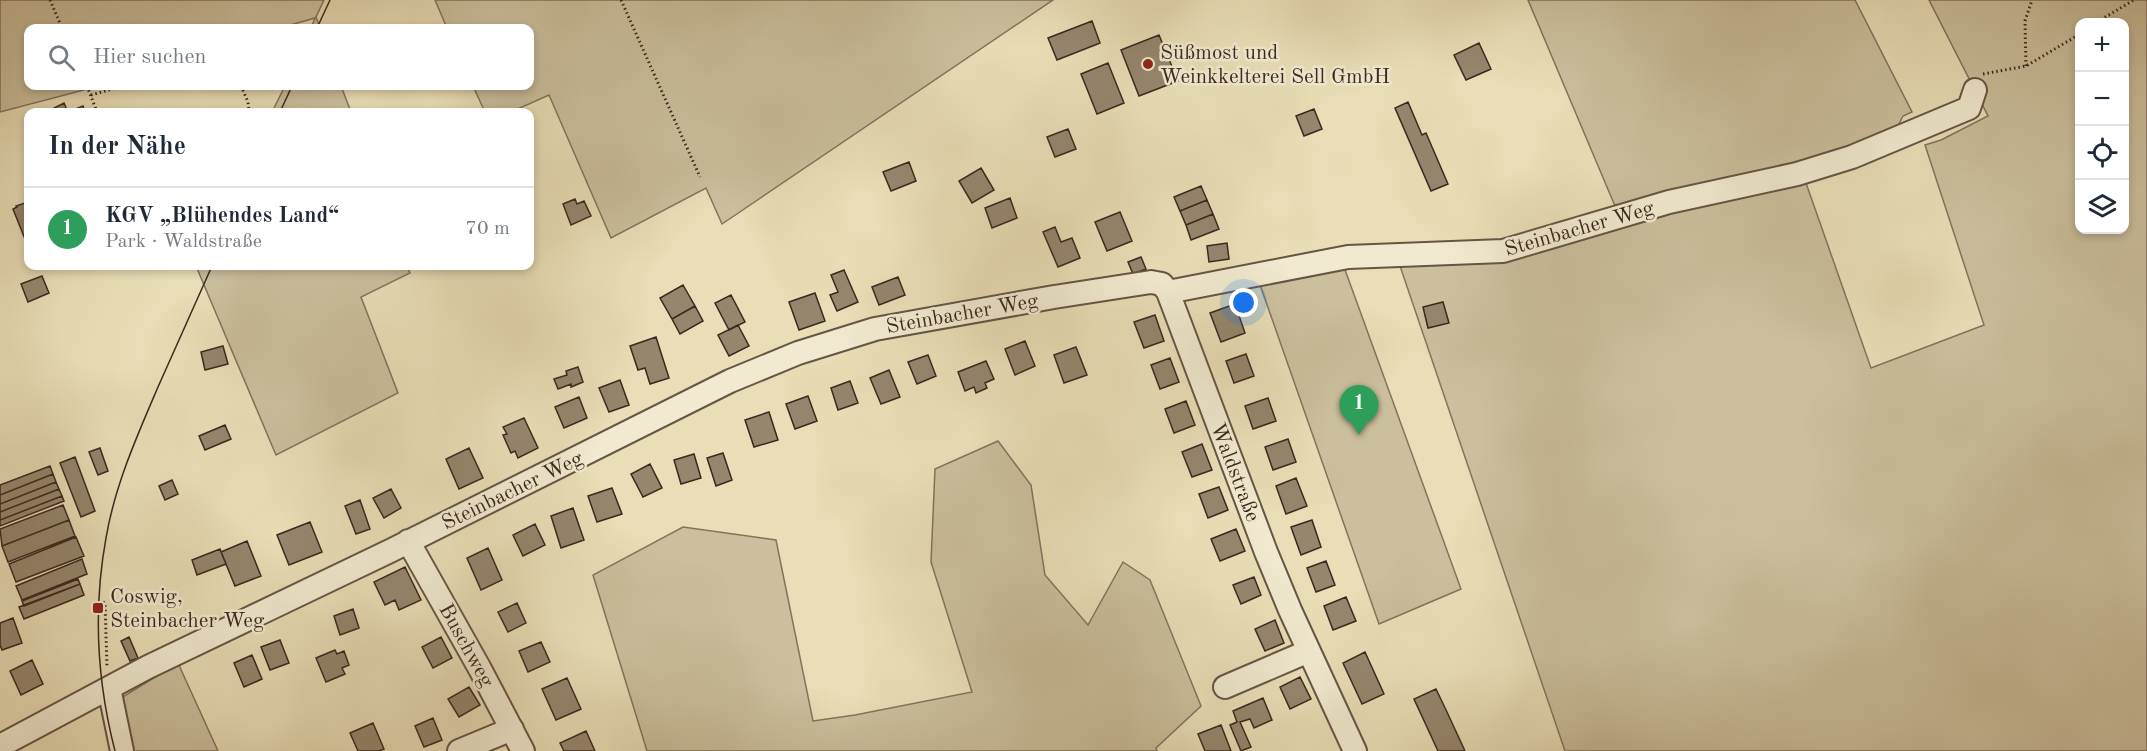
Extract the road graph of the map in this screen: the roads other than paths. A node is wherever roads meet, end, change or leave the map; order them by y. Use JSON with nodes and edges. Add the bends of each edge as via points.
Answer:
{"nodes":[{"id":1,"x":1978,"y":82,"type":"road end"},
{"id":2,"x":1168,"y":292,"type":"junction"},
{"id":3,"x":408,"y":541,"type":"junction"},
{"id":4,"x":1309,"y":651,"type":"junction"},
{"id":5,"x":1225,"y":687,"type":"dead end"},
{"id":6,"x":109,"y":688,"type":"junction"},
{"id":7,"x":512,"y":729,"type":"junction"},
{"id":8,"x":0,"y":746,"type":"edge"},
{"id":9,"x":122,"y":751,"type":"edge"},
{"id":10,"x":459,"y":751,"type":"edge"},
{"id":11,"x":524,"y":751,"type":"edge"},
{"id":12,"x":1355,"y":751,"type":"edge"}],
"edges":[{"from":1,"to":2,"type":"street","name":"Steinbacher Weg","via":[[1969,108],[1852,156],[1797,174],[1669,202],[1503,251],[1348,257]]},
{"from":2,"to":3,"type":"street","name":"Steinbacher Weg","via":[[1162,284],[1151,282],[1054,297],[875,329],[798,353],[730,381]]},
{"from":2,"to":4,"type":"street","name":"Waldstraße","via":[[1266,552]]},
{"from":3,"to":6,"type":"street","name":"Steinbacher Weg"},
{"from":3,"to":7,"type":"street","name":"Buschweg"},
{"from":4,"to":5,"type":"street"},
{"from":4,"to":12,"type":"street","name":"Waldstraße"},
{"from":6,"to":8,"type":"street","name":"Steinbacher Weg"},
{"from":6,"to":9,"type":"street"},
{"from":7,"to":10,"type":"street"},
{"from":7,"to":11,"type":"street","name":"Buschweg"}]}
